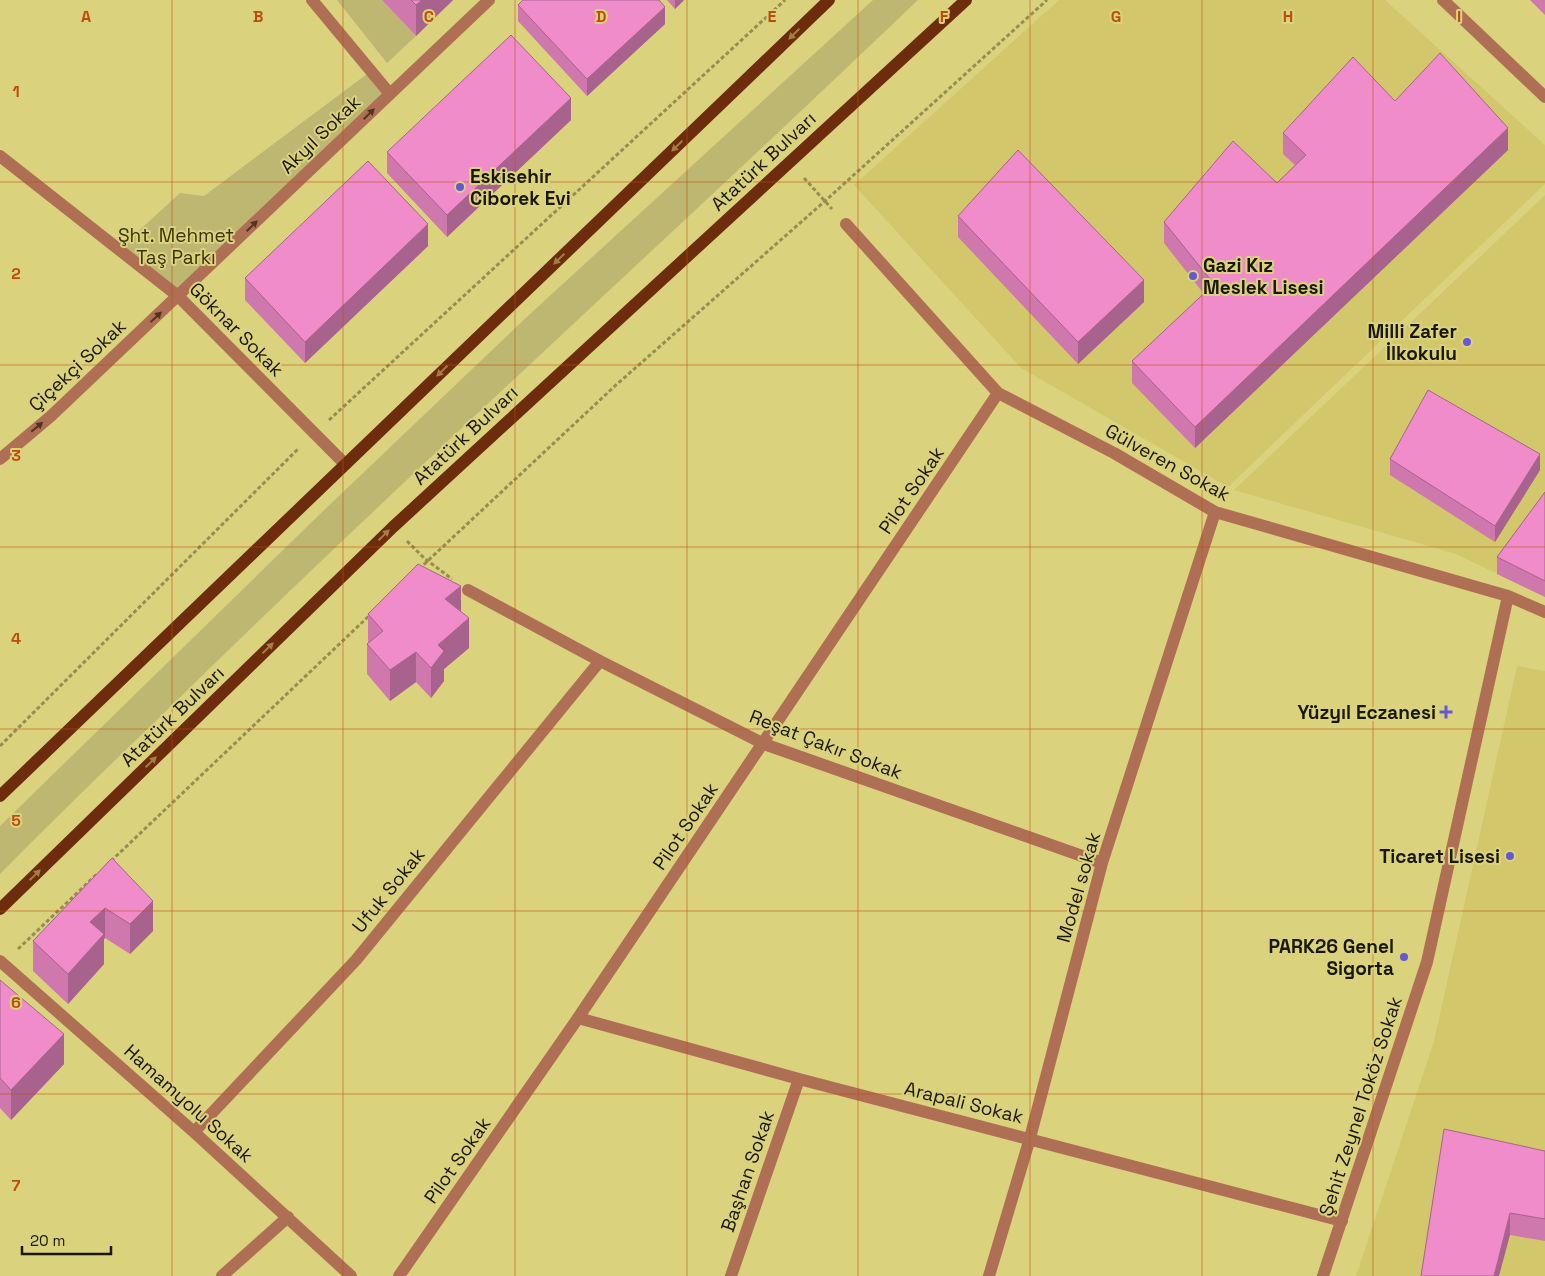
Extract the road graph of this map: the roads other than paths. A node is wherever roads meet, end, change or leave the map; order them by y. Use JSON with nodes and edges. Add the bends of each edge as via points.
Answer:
{"nodes":[{"id":1,"x":312,"y":0,"type":"edge"},
{"id":2,"x":489,"y":0,"type":"edge"},
{"id":3,"x":829,"y":0,"type":"edge"},
{"id":4,"x":966,"y":0,"type":"edge"},
{"id":5,"x":1442,"y":0,"type":"edge"},
{"id":6,"x":390,"y":94,"type":"junction"},
{"id":7,"x":1545,"y":97,"type":"edge"},
{"id":8,"x":0,"y":156,"type":"edge"},
{"id":9,"x":846,"y":224,"type":"road end"},
{"id":10,"x":178,"y":296,"type":"junction"},
{"id":11,"x":998,"y":393,"type":"junction"},
{"id":12,"x":0,"y":459,"type":"edge"},
{"id":13,"x":345,"y":464,"type":"junction"},
{"id":14,"x":1215,"y":512,"type":"junction"},
{"id":15,"x":468,"y":590,"type":"road end"},
{"id":16,"x":1508,"y":596,"type":"junction"},
{"id":17,"x":1545,"y":612,"type":"edge"},
{"id":18,"x":600,"y":661,"type":"junction"},
{"id":19,"x":764,"y":744,"type":"junction"},
{"id":20,"x":0,"y":796,"type":"edge"},
{"id":21,"x":1102,"y":864,"type":"junction"},
{"id":22,"x":0,"y":909,"type":"edge"},
{"id":23,"x":2,"y":962,"type":"edge"},
{"id":24,"x":578,"y":1018,"type":"junction"},
{"id":25,"x":799,"y":1079,"type":"junction"},
{"id":26,"x":194,"y":1132,"type":"junction"},
{"id":27,"x":1030,"y":1138,"type":"junction"},
{"id":28,"x":288,"y":1217,"type":"junction"},
{"id":29,"x":1342,"y":1221,"type":"junction"},
{"id":30,"x":222,"y":1276,"type":"edge"},
{"id":31,"x":351,"y":1276,"type":"edge"},
{"id":32,"x":399,"y":1276,"type":"edge"},
{"id":33,"x":731,"y":1276,"type":"edge"},
{"id":34,"x":989,"y":1276,"type":"edge"},
{"id":35,"x":1323,"y":1276,"type":"edge"}],
"edges":[{"from":1,"to":6,"type":"street"},
{"from":2,"to":6,"type":"street","name":"Akyıl Sokak"},
{"from":3,"to":13,"type":"main road","one_way":true},
{"from":22,"to":4,"type":"main road","name":"Atatürk Bulvarı","one_way":true,"via":[[392,527]]},
{"from":5,"to":7,"type":"street"},
{"from":10,"to":6,"type":"street","name":"Akyıl Sokak","one_way":true},
{"from":8,"to":10,"type":"street","name":"Göknar Sokak"},
{"from":9,"to":11,"type":"street","name":"Gülveren Sokak"},
{"from":12,"to":10,"type":"street","name":"Çiçekçi Sokak","one_way":true,"via":[[51,416]]},
{"from":10,"to":13,"type":"street","name":"Göknar Sokak"},
{"from":11,"to":14,"type":"street","name":"Gülveren Sokak","via":[[1114,453]]},
{"from":11,"to":19,"type":"street","name":"Pilot Sokak"},
{"from":13,"to":20,"type":"main road"},
{"from":14,"to":16,"type":"street","name":"Gülveren Sokak"},
{"from":14,"to":21,"type":"street","name":"Model sokak"},
{"from":15,"to":18,"type":"street","name":"Reşat Çakır Sokak"},
{"from":16,"to":17,"type":"street","name":"Gülveren Sokak"},
{"from":16,"to":29,"type":"street","name":"Şehit Zeynel Toköz Sokak","via":[[1427,962]]},
{"from":18,"to":19,"type":"street","name":"Reşat Çakır Sokak"},
{"from":18,"to":26,"type":"street","name":"Ufuk Sokak","via":[[356,960]]},
{"from":19,"to":21,"type":"street","name":"Reşat Çakır Sokak"},
{"from":19,"to":24,"type":"street","name":"Pilot Sokak"},
{"from":21,"to":27,"type":"street","name":"Model sokak"},
{"from":23,"to":26,"type":"street","name":"Hamamyolu Sokak"},
{"from":24,"to":25,"type":"street","name":"Arapali Sokak"},
{"from":24,"to":32,"type":"street","name":"Pilot Sokak"},
{"from":25,"to":27,"type":"street","name":"Arapali Sokak"},
{"from":25,"to":33,"type":"street","name":"Başhan Sokak"},
{"from":26,"to":28,"type":"street","name":"Hamamyolu Sokak"},
{"from":27,"to":29,"type":"street","name":"Arapali Sokak"},
{"from":27,"to":34,"type":"street","name":"Model sokak"},
{"from":28,"to":30,"type":"street"},
{"from":28,"to":31,"type":"street","name":"Hamamyolu Sokak"},
{"from":29,"to":35,"type":"street","name":"Şehit Zeynel Toköz Sokak"}]}
